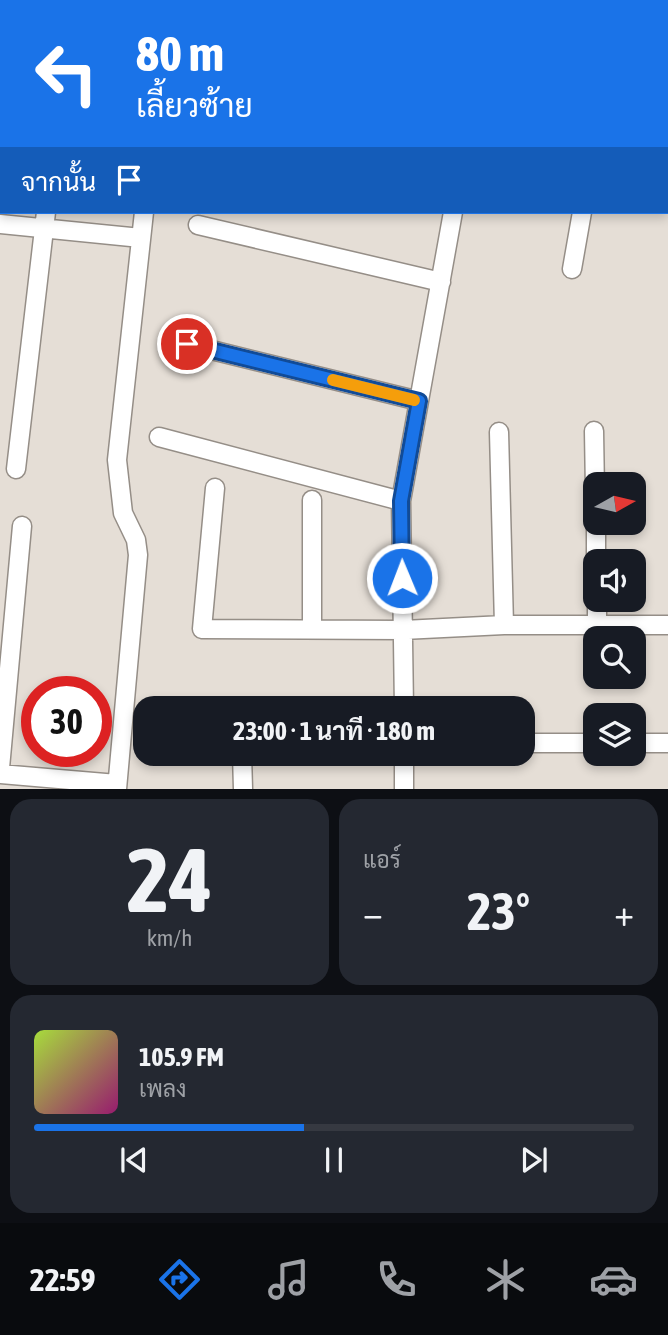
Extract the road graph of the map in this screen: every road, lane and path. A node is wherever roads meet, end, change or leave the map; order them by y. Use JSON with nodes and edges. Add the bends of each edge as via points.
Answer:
{"nodes":[{"id":1,"x":144,"y":214,"type":"edge"},
{"id":2,"x":453,"y":214,"type":"edge"},
{"id":3,"x":582,"y":214,"type":"edge"},
{"id":4,"x":45,"y":220,"type":"edge"},
{"id":5,"x":0,"y":223,"type":"edge"},
{"id":6,"x":198,"y":225,"type":"dead end"},
{"id":7,"x":141,"y":239,"type":"junction"},
{"id":8,"x":572,"y":269,"type":"dead end"},
{"id":9,"x":441,"y":282,"type":"junction"},
{"id":10,"x":187,"y":344,"type":"dead end"},
{"id":11,"x":419,"y":401,"type":"junction"},
{"id":12,"x":594,"y":431,"type":"dead end"},
{"id":13,"x":499,"y":432,"type":"dead end"},
{"id":14,"x":159,"y":437,"type":"dead end"},
{"id":15,"x":16,"y":469,"type":"dead end"},
{"id":16,"x":595,"y":472,"type":"edge"},
{"id":17,"x":215,"y":488,"type":"dead end"},
{"id":18,"x":312,"y":500,"type":"dead end"},
{"id":19,"x":401,"y":501,"type":"junction"},
{"id":20,"x":22,"y":526,"type":"dead end"},
{"id":21,"x":597,"y":612,"type":"edge"},
{"id":22,"x":597,"y":624,"type":"junction"},
{"id":23,"x":504,"y":625,"type":"junction"},
{"id":24,"x":668,"y":625,"type":"edge"},
{"id":25,"x":312,"y":629,"type":"junction"},
{"id":26,"x":403,"y":630,"type":"junction"},
{"id":27,"x":404,"y":696,"type":"edge"},
{"id":28,"x":535,"y":743,"type":"edge"},
{"id":29,"x":583,"y":743,"type":"edge"},
{"id":30,"x":646,"y":743,"type":"edge"},
{"id":31,"x":668,"y":743,"type":"edge"},
{"id":32,"x":242,"y":766,"type":"edge"},
{"id":33,"x":404,"y":766,"type":"edge"},
{"id":34,"x":0,"y":768,"type":"edge"},
{"id":35,"x":0,"y":774,"type":"edge"},
{"id":36,"x":117,"y":787,"type":"edge"},
{"id":37,"x":243,"y":789,"type":"edge"},
{"id":38,"x":404,"y":789,"type":"edge"}],
"edges":[{"from":1,"to":7,"type":"street"},
{"from":2,"to":9,"type":"street"},
{"from":3,"to":8,"type":"street"},
{"from":4,"to":5,"type":"street"},
{"from":4,"to":7,"type":"street"},
{"from":4,"to":15,"type":"street"},
{"from":6,"to":9,"type":"street"},
{"from":7,"to":36,"type":"street","via":[[117,460],[123,513],[138,555]]},
{"from":9,"to":11,"type":"street"},
{"from":10,"to":11,"type":"street"},
{"from":11,"to":19,"type":"street"},
{"from":12,"to":16,"type":"street"},
{"from":13,"to":23,"type":"street"},
{"from":14,"to":19,"type":"street"},
{"from":17,"to":25,"type":"street","via":[[202,629]]},
{"from":18,"to":25,"type":"street"},
{"from":19,"to":26,"type":"street"},
{"from":20,"to":34,"type":"street"},
{"from":21,"to":22,"type":"street"},
{"from":22,"to":23,"type":"street"},
{"from":22,"to":24,"type":"street"},
{"from":23,"to":26,"type":"street"},
{"from":25,"to":26,"type":"street"},
{"from":26,"to":27,"type":"street"},
{"from":28,"to":29,"type":"street"},
{"from":30,"to":31,"type":"street"},
{"from":32,"to":37,"type":"street"},
{"from":33,"to":38,"type":"street"},
{"from":35,"to":36,"type":"street"}]}
